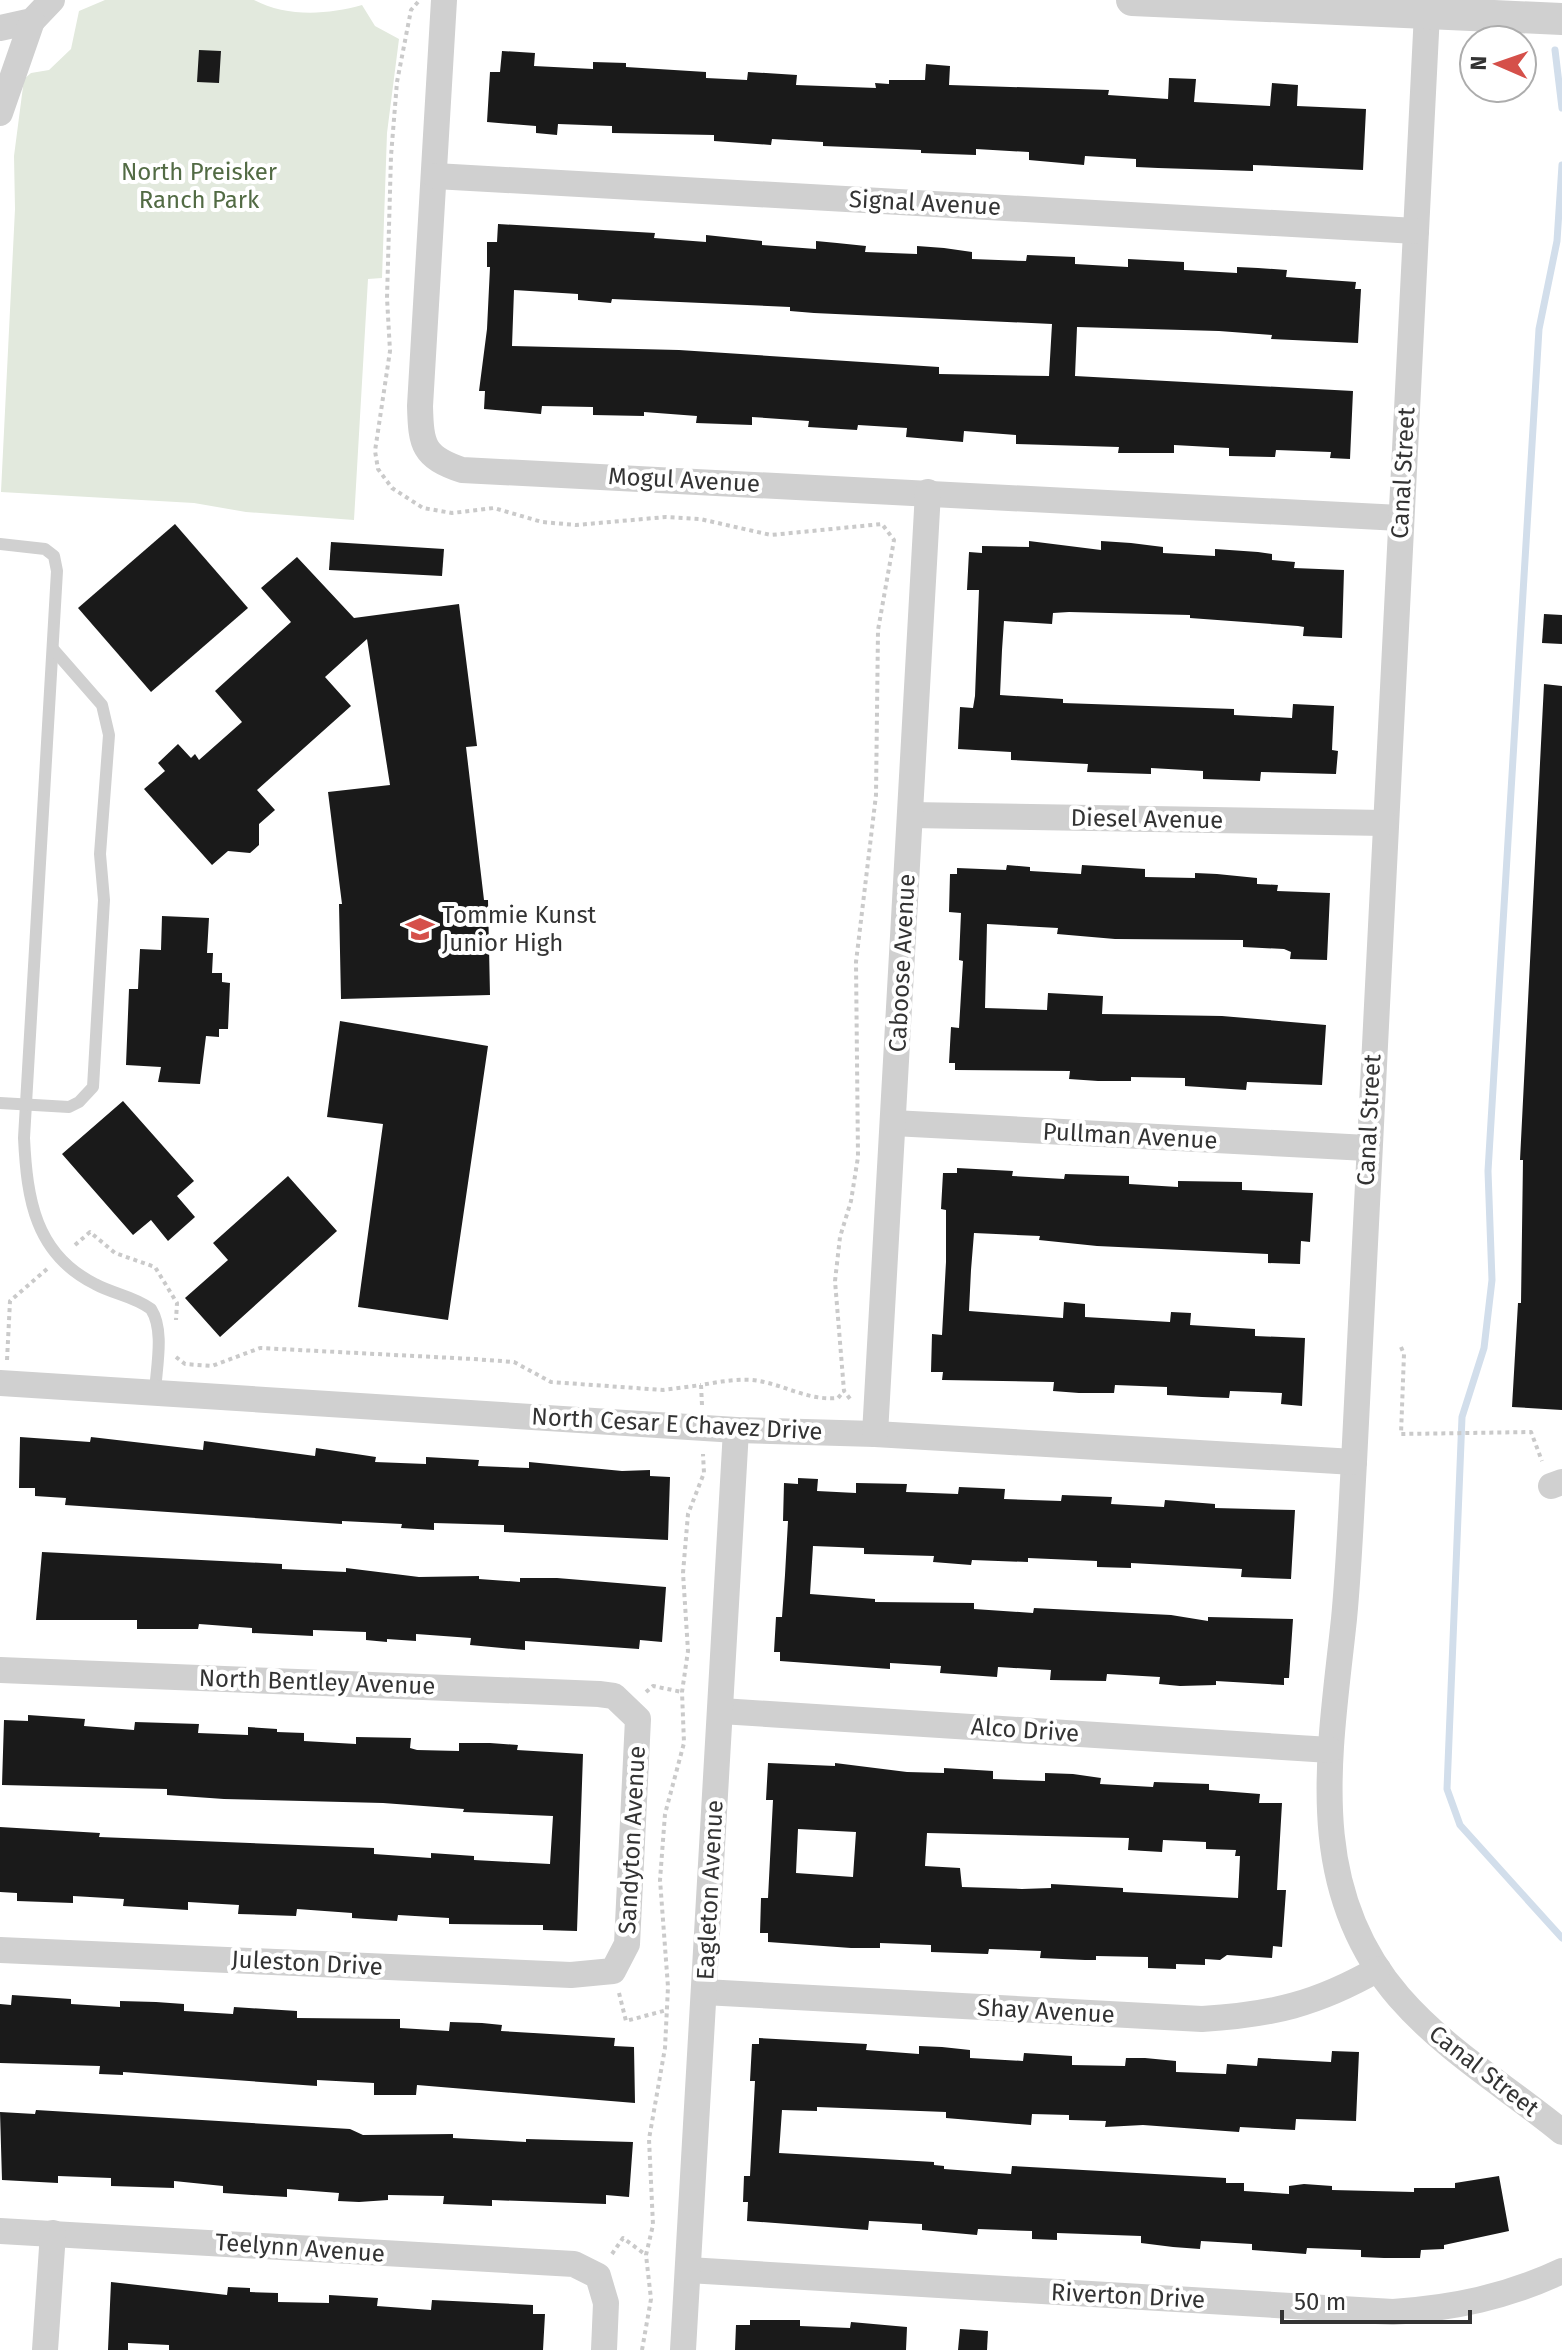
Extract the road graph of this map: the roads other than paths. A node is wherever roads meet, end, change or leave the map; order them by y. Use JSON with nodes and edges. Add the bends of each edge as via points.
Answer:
{"nodes":[{"id":1,"x":52,"y":0,"type":"edge"},
{"id":2,"x":444,"y":0,"type":"edge"},
{"id":3,"x":1132,"y":0,"type":"edge"},
{"id":4,"x":1499,"y":8,"type":"edge"},
{"id":5,"x":1427,"y":13,"type":"junction"},
{"id":6,"x":1562,"y":19,"type":"edge"},
{"id":7,"x":32,"y":21,"type":"junction"},
{"id":8,"x":0,"y":28,"type":"edge"},
{"id":9,"x":0,"y":113,"type":"edge"},
{"id":10,"x":435,"y":176,"type":"junction"},
{"id":11,"x":1416,"y":231,"type":"junction"},
{"id":12,"x":928,"y":492,"type":"junction"},
{"id":13,"x":1400,"y":518,"type":"junction"},
{"id":14,"x":0,"y":544,"type":"edge"},
{"id":15,"x":53,"y":649,"type":"junction"},
{"id":16,"x":910,"y":815,"type":"junction"},
{"id":17,"x":1384,"y":823,"type":"junction"},
{"id":18,"x":0,"y":1103,"type":"edge"},
{"id":19,"x":27,"y":1105,"type":"junction"},
{"id":20,"x":893,"y":1123,"type":"junction"},
{"id":21,"x":1367,"y":1148,"type":"junction"},
{"id":22,"x":3,"y":1373,"type":"edge"},
{"id":23,"x":155,"y":1393,"type":"junction"},
{"id":24,"x":736,"y":1430,"type":"junction"},
{"id":25,"x":875,"y":1434,"type":"junction"},
{"id":26,"x":1354,"y":1462,"type":"junction"},
{"id":27,"x":0,"y":1670,"type":"edge"},
{"id":28,"x":629,"y":1708,"type":"joint"},
{"id":29,"x":721,"y":1711,"type":"junction"},
{"id":30,"x":1330,"y":1750,"type":"junction"},
{"id":31,"x":0,"y":1950,"type":"edge"},
{"id":32,"x":1378,"y":1969,"type":"junction"},
{"id":33,"x":613,"y":1971,"type":"joint"},
{"id":34,"x":704,"y":1992,"type":"junction"},
{"id":35,"x":1562,"y":2132,"type":"edge"},
{"id":36,"x":0,"y":2231,"type":"edge"},
{"id":37,"x":53,"y":2233,"type":"junction"},
{"id":38,"x":688,"y":2270,"type":"junction"},
{"id":39,"x":1562,"y":2271,"type":"edge"},
{"id":40,"x":45,"y":2350,"type":"edge"},
{"id":41,"x":604,"y":2350,"type":"edge"},
{"id":42,"x":683,"y":2350,"type":"edge"}],
"edges":[{"from":1,"to":7,"type":"street"},
{"from":2,"to":10,"type":"street","name":"Mogul Avenue"},
{"from":3,"to":5,"type":"street"},
{"from":4,"to":5,"type":"street"},
{"from":4,"to":6,"type":"street"},
{"from":5,"to":11,"type":"street","name":"Canal Street"},
{"from":7,"to":8,"type":"street"},
{"from":7,"to":9,"type":"street"},
{"from":10,"to":11,"type":"street","name":"Signal Avenue"},
{"from":10,"to":12,"type":"street","name":"Mogul Avenue","via":[[420,406],[421,440],[437,462],[462,470]]},
{"from":11,"to":13,"type":"street","name":"Canal Street"},
{"from":12,"to":13,"type":"street","name":"Mogul Avenue"},
{"from":12,"to":16,"type":"street","name":"Caboose Avenue"},
{"from":13,"to":17,"type":"street","name":"Canal Street"},
{"from":14,"to":15,"type":"lane","via":[[45,549],[54,556]]},
{"from":15,"to":19,"type":"lane"},
{"from":15,"to":19,"type":"lane","via":[[102,705],[107,726],[100,854],[103,932],[93,1087],[69,1107]]},
{"from":16,"to":17,"type":"street","name":"Diesel Avenue"},
{"from":16,"to":20,"type":"street","name":"Caboose Avenue"},
{"from":17,"to":21,"type":"street","name":"Canal Street"},
{"from":18,"to":19,"type":"lane"},
{"from":19,"to":23,"type":"lane","via":[[24,1138],[35,1222],[74,1273],[151,1309],[157,1335]]},
{"from":20,"to":21,"type":"street","name":"Pullman Avenue"},
{"from":20,"to":25,"type":"street","name":"Caboose Avenue"},
{"from":21,"to":26,"type":"street","name":"Canal Street"},
{"from":22,"to":23,"type":"street","name":"North Cesar E Chavez Drive"},
{"from":23,"to":24,"type":"street","name":"North Cesar E Chavez Drive"},
{"from":24,"to":25,"type":"street","name":"North Cesar E Chavez Drive"},
{"from":24,"to":29,"type":"street","name":"Eagleton Avenue"},
{"from":25,"to":26,"type":"street","name":"North Cesar E Chavez Drive"},
{"from":26,"to":30,"type":"street","name":"Canal Street"},
{"from":27,"to":28,"type":"street","name":"North Bentley Avenue","via":[[599,1694],[614,1696]]},
{"from":28,"to":33,"type":"street","name":"Sandyton Avenue","via":[[638,1719],[627,1944]]},
{"from":29,"to":30,"type":"street","name":"Alco Drive"},
{"from":29,"to":34,"type":"street","name":"Eagleton Avenue"},
{"from":30,"to":32,"type":"street","name":"Canal Street","via":[[1328,1827],[1338,1877],[1352,1920]]},
{"from":31,"to":33,"type":"street","name":"Juleston Drive","via":[[593,1976]]},
{"from":32,"to":34,"type":"street","name":"Shay Avenue","via":[[1299,2007],[1202,2019]]},
{"from":32,"to":35,"type":"street","name":"Canal Street","via":[[1428,2028]]},
{"from":34,"to":38,"type":"street","name":"Eagleton Avenue"},
{"from":36,"to":37,"type":"street","name":"Teelynn Avenue"},
{"from":37,"to":40,"type":"street"},
{"from":37,"to":41,"type":"street","name":"Teelynn Avenue","via":[[574,2264],[598,2276],[606,2303]]},
{"from":38,"to":39,"type":"street","name":"Riverton Drive","via":[[1393,2312],[1493,2298]]},
{"from":38,"to":42,"type":"street","name":"Eagleton Avenue"}]}
